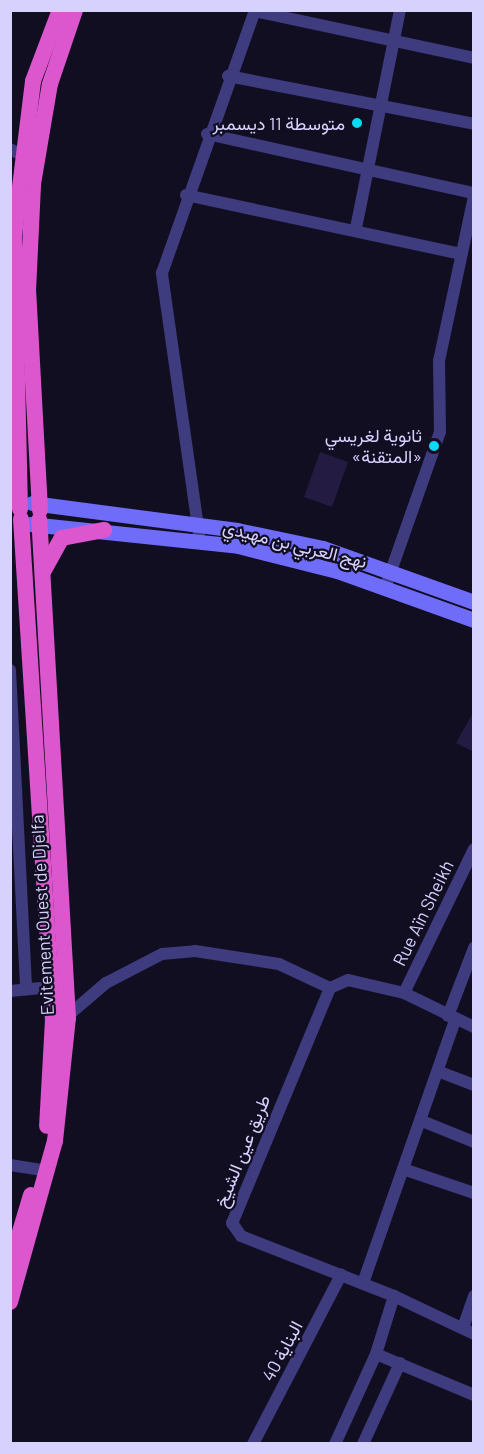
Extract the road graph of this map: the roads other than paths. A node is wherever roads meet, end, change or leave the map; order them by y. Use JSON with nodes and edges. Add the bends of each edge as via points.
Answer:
{"nodes":[{"id":1,"x":60,"y":10,"type":"edge"},
{"id":2,"x":75,"y":10,"type":"edge"},
{"id":3,"x":400,"y":10,"type":"edge"},
{"id":4,"x":255,"y":11,"type":"edge"},
{"id":5,"x":393,"y":42,"type":"junction"},
{"id":6,"x":474,"y":58,"type":"edge"},
{"id":7,"x":228,"y":76,"type":"junction"},
{"id":8,"x":382,"y":102,"type":"junction"},
{"id":9,"x":474,"y":124,"type":"edge"},
{"id":10,"x":207,"y":134,"type":"junction"},
{"id":11,"x":16,"y":152,"type":"edge"},
{"id":12,"x":368,"y":170,"type":"junction"},
{"id":13,"x":186,"y":195,"type":"junction"},
{"id":14,"x":474,"y":195,"type":"edge"},
{"id":15,"x":356,"y":228,"type":"junction"},
{"id":16,"x":462,"y":254,"type":"junction"},
{"id":17,"x":13,"y":296,"type":"edge"},
{"id":18,"x":14,"y":371,"type":"edge"},
{"id":19,"x":29,"y":514,"type":"edge"},
{"id":20,"x":198,"y":525,"type":"junction"},
{"id":21,"x":104,"y":530,"type":"junction"},
{"id":22,"x":200,"y":542,"type":"junction"},
{"id":23,"x":392,"y":572,"type":"junction"},
{"id":24,"x":416,"y":581,"type":"junction"},
{"id":25,"x":42,"y":582,"type":"junction"},
{"id":26,"x":385,"y":588,"type":"junction"},
{"id":27,"x":408,"y":596,"type":"junction"},
{"id":28,"x":474,"y":602,"type":"edge"},
{"id":29,"x":474,"y":621,"type":"edge"},
{"id":30,"x":10,"y":670,"type":"edge"},
{"id":31,"x":16,"y":828,"type":"edge"},
{"id":32,"x":474,"y":849,"type":"edge"},
{"id":33,"x":474,"y":948,"type":"edge"},
{"id":34,"x":51,"y":987,"type":"junction"},
{"id":35,"x":330,"y":988,"type":"junction"},
{"id":36,"x":26,"y":990,"type":"junction"},
{"id":37,"x":10,"y":991,"type":"edge"},
{"id":38,"x":404,"y":993,"type":"junction"},
{"id":39,"x":451,"y":1018,"type":"junction"},
{"id":40,"x":61,"y":1019,"type":"junction"},
{"id":41,"x":474,"y":1027,"type":"edge"},
{"id":42,"x":440,"y":1072,"type":"junction"},
{"id":43,"x":474,"y":1085,"type":"edge"},
{"id":44,"x":422,"y":1121,"type":"junction"},
{"id":45,"x":474,"y":1142,"type":"edge"},
{"id":46,"x":10,"y":1165,"type":"edge"},
{"id":47,"x":403,"y":1169,"type":"junction"},
{"id":48,"x":43,"y":1170,"type":"junction"},
{"id":49,"x":474,"y":1193,"type":"edge"},
{"id":50,"x":10,"y":1265,"type":"edge"},
{"id":51,"x":341,"y":1275,"type":"junction"},
{"id":52,"x":363,"y":1283,"type":"junction"},
{"id":53,"x":394,"y":1296,"type":"junction"},
{"id":54,"x":474,"y":1296,"type":"edge"},
{"id":55,"x":10,"y":1302,"type":"edge"},
{"id":56,"x":468,"y":1331,"type":"edge"},
{"id":57,"x":376,"y":1354,"type":"junction"},
{"id":58,"x":400,"y":1363,"type":"junction"},
{"id":59,"x":474,"y":1395,"type":"edge"},
{"id":60,"x":253,"y":1443,"type":"edge"},
{"id":61,"x":335,"y":1443,"type":"edge"},
{"id":62,"x":363,"y":1443,"type":"edge"}],
"edges":[{"from":1,"to":11,"type":"highway","name":"Evitement Ouest de Djelfa","via":[[33,81]]},
{"from":2,"to":19,"type":"highway","name":"Evitement Ouest de Djelfa","via":[[50,84],[32,194],[28,291]]},
{"from":3,"to":5,"type":"street"},
{"from":4,"to":5,"type":"street"},
{"from":4,"to":7,"type":"street"},
{"from":5,"to":6,"type":"street"},
{"from":5,"to":8,"type":"street"},
{"from":7,"to":8,"type":"street"},
{"from":7,"to":10,"type":"street"},
{"from":8,"to":9,"type":"street"},
{"from":8,"to":12,"type":"street"},
{"from":10,"to":12,"type":"street"},
{"from":10,"to":13,"type":"street"},
{"from":11,"to":17,"type":"highway","name":"Evitement Ouest de Djelfa"},
{"from":12,"to":14,"type":"street"},
{"from":12,"to":15,"type":"street"},
{"from":13,"to":15,"type":"street"},
{"from":13,"to":20,"type":"street","via":[[162,273]]},
{"from":14,"to":16,"type":"street"},
{"from":15,"to":16,"type":"street"},
{"from":16,"to":23,"type":"street","via":[[439,361],[440,432]]},
{"from":17,"to":18,"type":"highway","name":"Evitement Ouest de Djelfa"},
{"from":18,"to":19,"type":"highway","name":"Evitement Ouest de Djelfa"},
{"from":19,"to":20,"type":"main road","name":"نهج العربي بن مهيدي"},
{"from":19,"to":21,"type":"main road","name":"نهج العربي بن مهيدي"},
{"from":19,"to":25,"type":"highway","name":"Evitement Ouest de Djelfa"},
{"from":19,"to":34,"type":"highway","name":"Evitement Ouest de Djelfa"},
{"from":20,"to":22,"type":"street"},
{"from":20,"to":23,"type":"main road","name":"نهج العربي بن مهيدي","via":[[323,548]]},
{"from":21,"to":22,"type":"main road","name":"نهج العربي بن مهيدي"},
{"from":21,"to":25,"type":"highway","via":[[62,538],[50,551]]},
{"from":22,"to":26,"type":"main road","name":"نهج العربي بن مهيدي","via":[[302,562]]},
{"from":23,"to":24,"type":"main road","name":"نهج العربي بن مهيدي"},
{"from":23,"to":26,"type":"street"},
{"from":24,"to":27,"type":"main road"},
{"from":24,"to":28,"type":"main road","name":"نهج العربي بن مهيدي"},
{"from":25,"to":40,"type":"highway","name":"Evitement Ouest de Djelfa"},
{"from":26,"to":27,"type":"main road","name":"نهج العربي بن مهيدي"},
{"from":27,"to":29,"type":"main road","name":"نهج العربي بن مهيدي"},
{"from":30,"to":31,"type":"street"},
{"from":31,"to":36,"type":"street"},
{"from":32,"to":38,"type":"street","name":"Rue Aïn Sheikh"},
{"from":33,"to":39,"type":"street"},
{"from":34,"to":36,"type":"street"},
{"from":34,"to":40,"type":"highway","name":"Evitement Ouest de Djelfa"},
{"from":35,"to":38,"type":"street","via":[[348,980]]},
{"from":35,"to":40,"type":"street","via":[[279,964],[195,951],[162,954],[105,982]]},
{"from":35,"to":51,"type":"street","name":"طريق عين الشيخ","via":[[232,1223],[240,1236]]},
{"from":36,"to":37,"type":"street"},
{"from":38,"to":39,"type":"street"},
{"from":39,"to":41,"type":"street"},
{"from":39,"to":42,"type":"street"},
{"from":40,"to":48,"type":"highway","name":"Evitement Ouest de Djelfa","via":[[62,1106]]},
{"from":42,"to":43,"type":"street"},
{"from":42,"to":44,"type":"street"},
{"from":44,"to":45,"type":"street"},
{"from":44,"to":47,"type":"street"},
{"from":46,"to":48,"type":"street"},
{"from":47,"to":49,"type":"street"},
{"from":47,"to":52,"type":"street"},
{"from":48,"to":50,"type":"highway","name":"Evitement Ouest de Djelfa"},
{"from":48,"to":55,"type":"highway","name":"Evitement Ouest de Djelfa"},
{"from":51,"to":52,"type":"street","name":"طريق عين الشيخ"},
{"from":51,"to":60,"type":"street","name":"البناية 40"},
{"from":52,"to":53,"type":"street","name":"طريق عين الشيخ"},
{"from":53,"to":56,"type":"street","name":"طريق عين الشيخ"},
{"from":53,"to":57,"type":"street"},
{"from":54,"to":56,"type":"street"},
{"from":57,"to":58,"type":"street"},
{"from":57,"to":61,"type":"street"},
{"from":58,"to":59,"type":"street"},
{"from":58,"to":62,"type":"street"}]}
